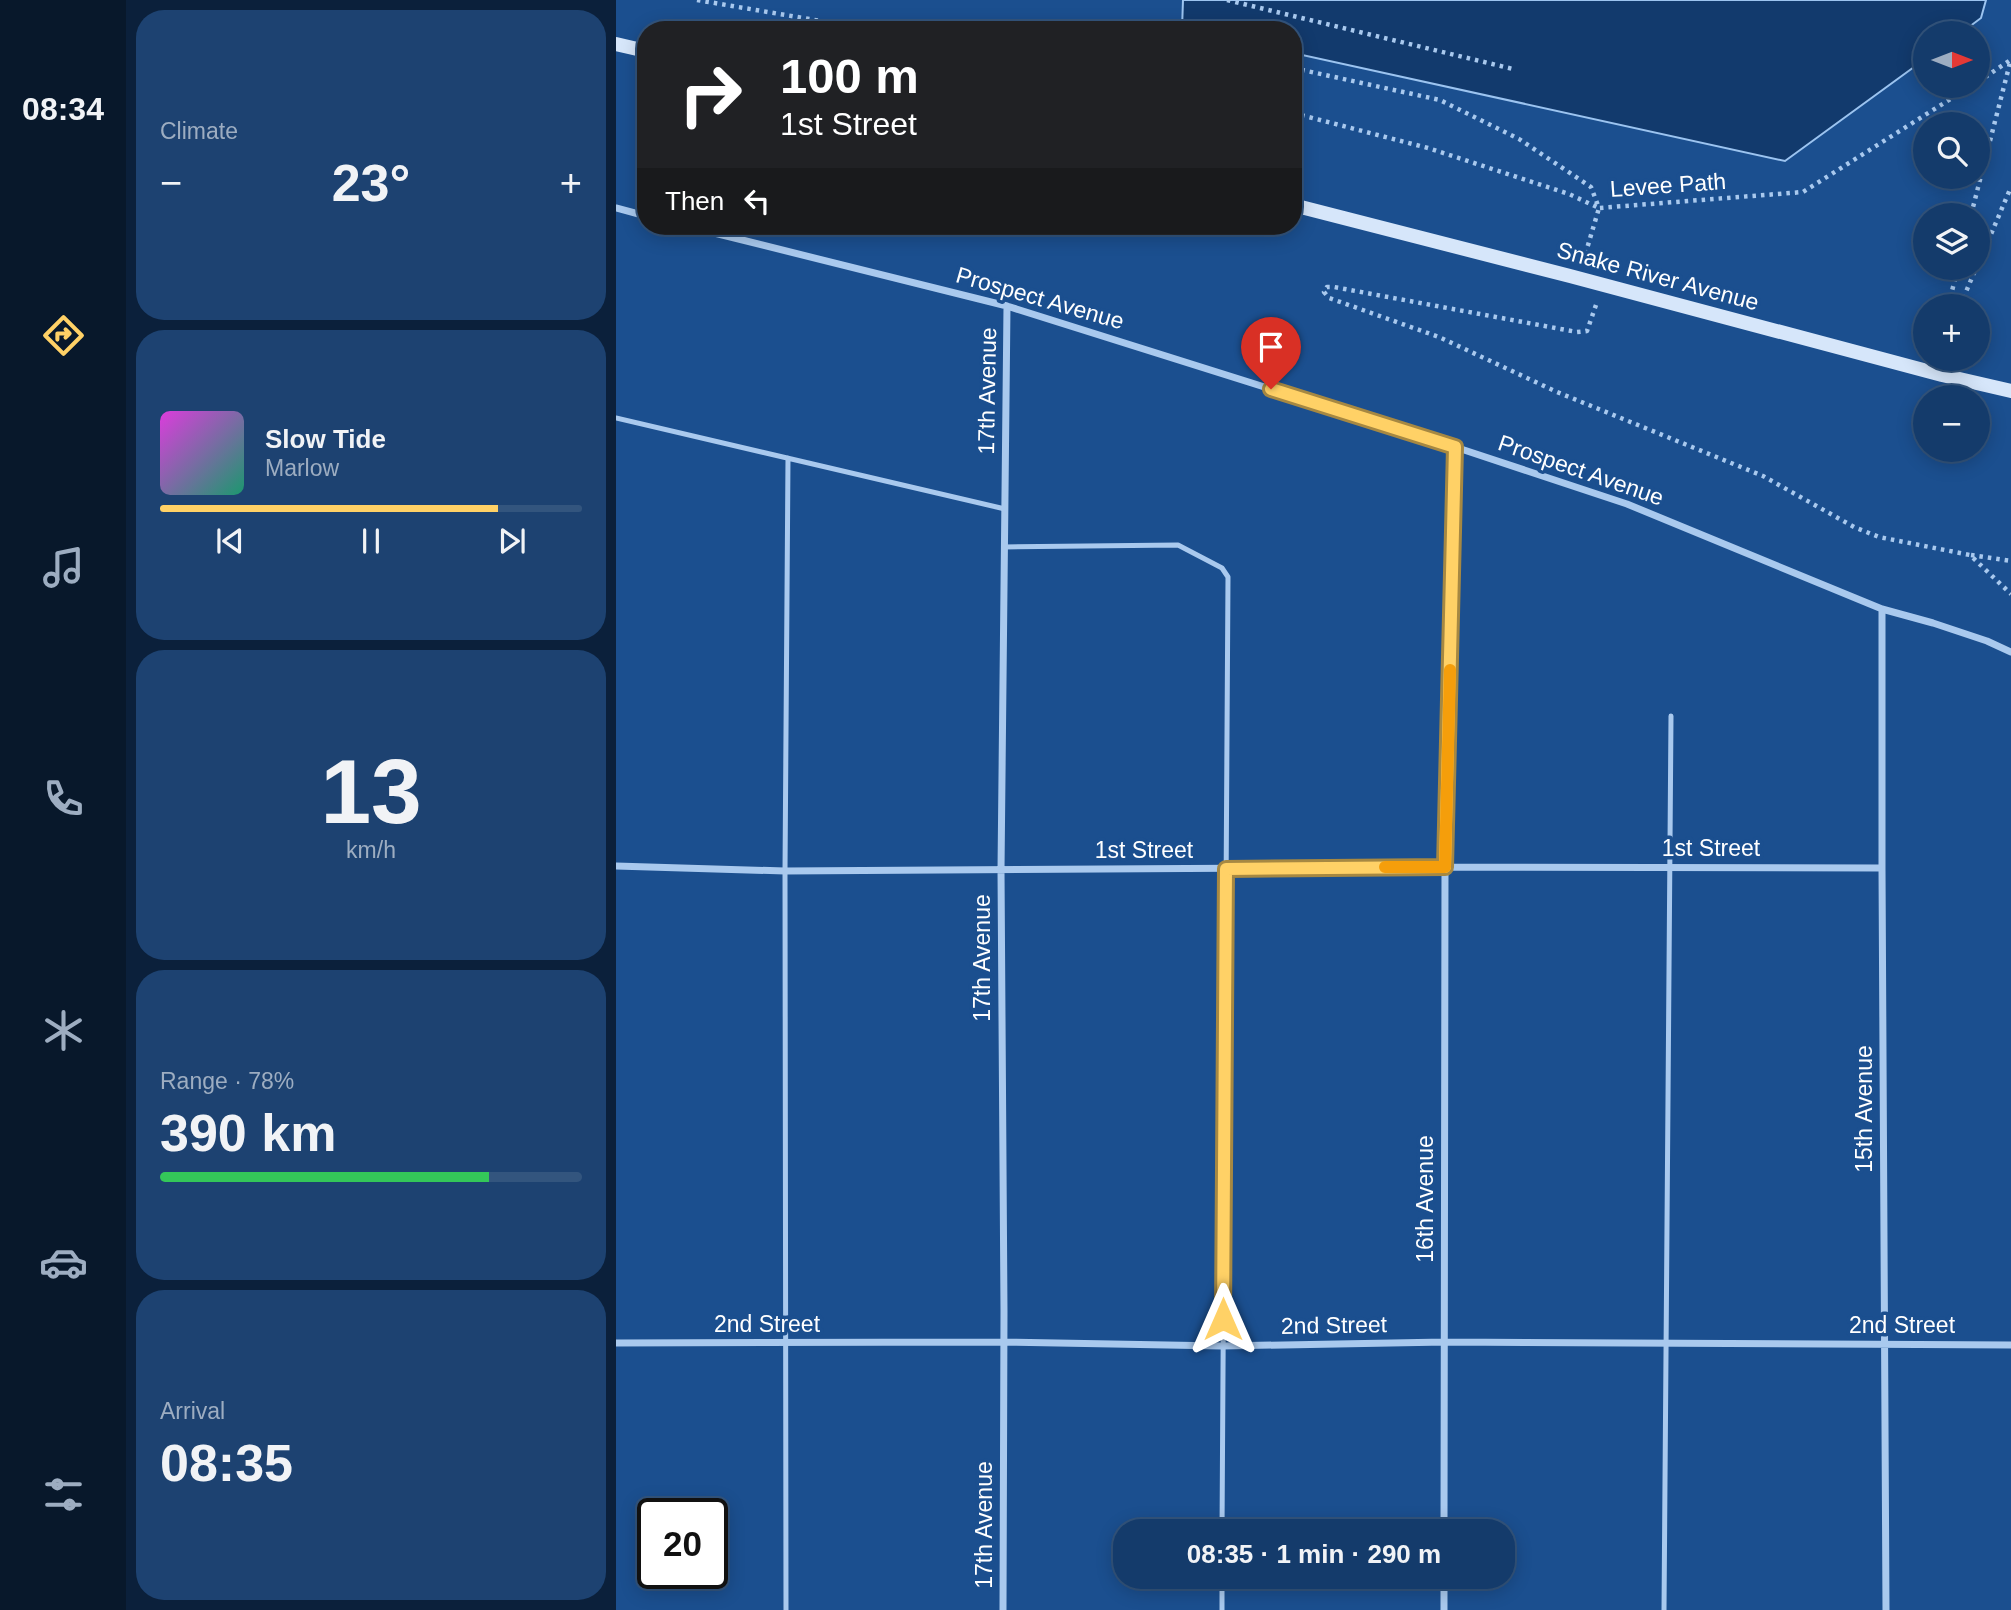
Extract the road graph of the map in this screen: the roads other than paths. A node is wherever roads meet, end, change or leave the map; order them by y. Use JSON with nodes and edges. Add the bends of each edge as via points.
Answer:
{"nodes":[{"id":1,"x":616,"y":44,"type":"edge"},
{"id":2,"x":637,"y":49,"type":"edge"},
{"id":3,"x":1302,"y":207,"type":"edge"},
{"id":4,"x":616,"y":208,"type":"edge"},
{"id":5,"x":637,"y":214,"type":"edge"},
{"id":6,"x":722,"y":235,"type":"edge"},
{"id":7,"x":1007,"y":306,"type":"junction"},
{"id":8,"x":2011,"y":391,"type":"edge"},
{"id":9,"x":616,"y":418,"type":"edge"},
{"id":10,"x":1455,"y":447,"type":"junction"},
{"id":11,"x":788,"y":458,"type":"junction"},
{"id":12,"x":1005,"y":509,"type":"junction"},
{"id":13,"x":1004,"y":547,"type":"junction"},
{"id":14,"x":1882,"y":608,"type":"junction"},
{"id":15,"x":2011,"y":652,"type":"edge"},
{"id":16,"x":1671,"y":716,"type":"dead end"},
{"id":17,"x":616,"y":866,"type":"edge"},
{"id":18,"x":1445,"y":867,"type":"junction"},
{"id":19,"x":1669,"y":867,"type":"junction"},
{"id":20,"x":1882,"y":868,"type":"junction"},
{"id":21,"x":1226,"y":869,"type":"junction"},
{"id":22,"x":1001,"y":870,"type":"junction"},
{"id":23,"x":785,"y":871,"type":"junction"},
{"id":24,"x":1004,"y":1342,"type":"junction"},
{"id":25,"x":1445,"y":1342,"type":"junction"},
{"id":26,"x":616,"y":1343,"type":"edge"},
{"id":27,"x":786,"y":1343,"type":"junction"},
{"id":28,"x":1667,"y":1344,"type":"junction"},
{"id":29,"x":1884,"y":1344,"type":"junction"},
{"id":30,"x":2011,"y":1345,"type":"edge"},
{"id":31,"x":1222,"y":1346,"type":"junction"},
{"id":32,"x":1222,"y":1519,"type":"edge"},
{"id":33,"x":1444,"y":1519,"type":"edge"},
{"id":34,"x":1222,"y":1589,"type":"edge"},
{"id":35,"x":1444,"y":1589,"type":"edge"},
{"id":36,"x":786,"y":1610,"type":"edge"},
{"id":37,"x":1003,"y":1610,"type":"edge"},
{"id":38,"x":1222,"y":1610,"type":"edge"},
{"id":39,"x":1444,"y":1610,"type":"edge"},
{"id":40,"x":1664,"y":1610,"type":"edge"},
{"id":41,"x":1886,"y":1610,"type":"edge"}],
"edges":[{"from":1,"to":2,"type":"main road"},
{"from":3,"to":8,"type":"main road","name":"Snake River Avenue"},
{"from":4,"to":5,"type":"street"},
{"from":6,"to":7,"type":"street","name":"Prospect Avenue"},
{"from":7,"to":10,"type":"street","name":"Prospect Avenue"},
{"from":7,"to":12,"type":"street","name":"17th Avenue"},
{"from":9,"to":11,"type":"lane"},
{"from":10,"to":14,"type":"street","name":"Prospect Avenue","via":[[1627,504]]},
{"from":10,"to":18,"type":"street","name":"16th Avenue"},
{"from":11,"to":12,"type":"lane"},
{"from":11,"to":23,"type":"lane"},
{"from":12,"to":13,"type":"street","name":"17th Avenue"},
{"from":13,"to":21,"type":"lane","via":[[1178,545],[1222,568],[1228,577]]},
{"from":13,"to":22,"type":"street","name":"17th Avenue"},
{"from":14,"to":15,"type":"street","name":"Prospect Avenue"},
{"from":14,"to":20,"type":"street","name":"15th Avenue"},
{"from":16,"to":19,"type":"lane"},
{"from":17,"to":23,"type":"street","name":"1st Street"},
{"from":18,"to":19,"type":"street","name":"1st Street"},
{"from":18,"to":21,"type":"street","name":"1st Street"},
{"from":18,"to":25,"type":"street","name":"16th Avenue"},
{"from":19,"to":20,"type":"street","name":"1st Street"},
{"from":19,"to":28,"type":"lane"},
{"from":20,"to":29,"type":"street","name":"15th Avenue"},
{"from":21,"to":22,"type":"street","name":"1st Street"},
{"from":21,"to":31,"type":"lane"},
{"from":22,"to":23,"type":"street","name":"1st Street"},
{"from":22,"to":24,"type":"street","name":"17th Avenue"},
{"from":23,"to":27,"type":"lane"},
{"from":24,"to":27,"type":"street","name":"2nd Street"},
{"from":24,"to":31,"type":"street","name":"2nd Street"},
{"from":24,"to":37,"type":"street","name":"17th Avenue"},
{"from":25,"to":28,"type":"street","name":"2nd Street"},
{"from":25,"to":31,"type":"street","name":"2nd Street"},
{"from":25,"to":33,"type":"street","name":"16th Avenue"},
{"from":26,"to":27,"type":"street","name":"2nd Street"},
{"from":27,"to":36,"type":"lane"},
{"from":28,"to":29,"type":"street","name":"2nd Street"},
{"from":28,"to":40,"type":"lane"},
{"from":29,"to":30,"type":"street","name":"2nd Street"},
{"from":29,"to":41,"type":"street","name":"15th Avenue"},
{"from":31,"to":32,"type":"lane"},
{"from":34,"to":38,"type":"lane"},
{"from":35,"to":39,"type":"street"}]}
